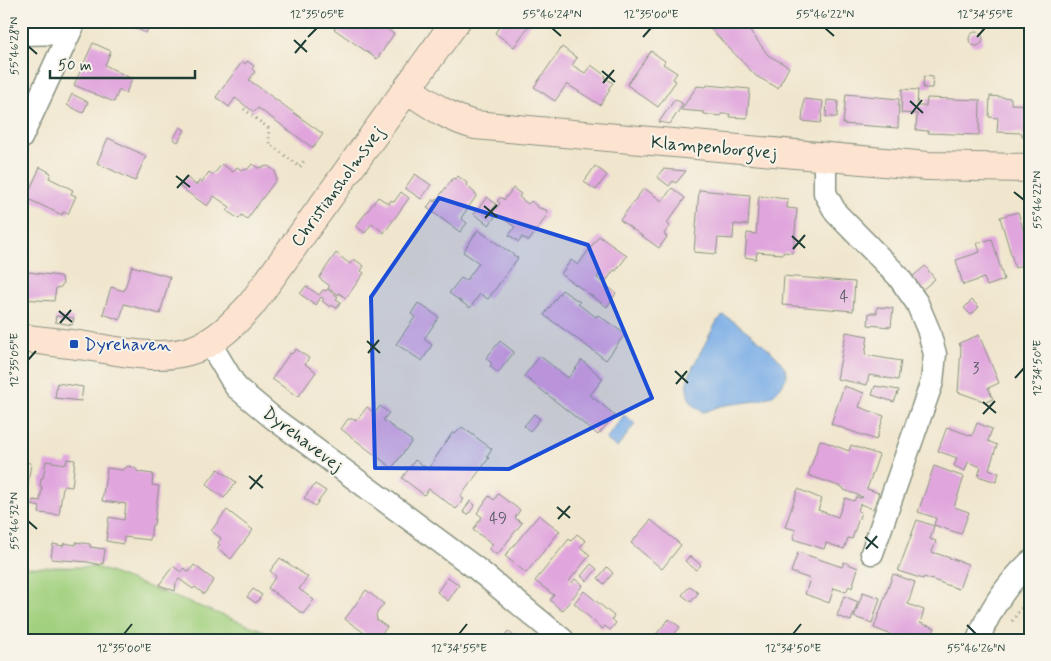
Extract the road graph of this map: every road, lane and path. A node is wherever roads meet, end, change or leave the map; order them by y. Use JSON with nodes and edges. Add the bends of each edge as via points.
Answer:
{"nodes":[{"id":1,"x":456,"y":21,"type":"edge"},
{"id":2,"x":72,"y":27,"type":"edge"},
{"id":3,"x":21,"y":34,"type":"edge"},
{"id":4,"x":407,"y":89,"type":"junction"},
{"id":5,"x":244,"y":110,"type":"dead end"},
{"id":6,"x":21,"y":138,"type":"edge"},
{"id":7,"x":825,"y":158,"type":"junction"},
{"id":8,"x":305,"y":159,"type":"dead end"},
{"id":9,"x":1030,"y":168,"type":"edge"},
{"id":10,"x":21,"y":338,"type":"edge"},
{"id":11,"x":209,"y":342,"type":"junction"},
{"id":12,"x":872,"y":553,"type":"dead end"},
{"id":13,"x":1030,"y":562,"type":"edge"},
{"id":14,"x":563,"y":640,"type":"edge"},
{"id":15,"x":978,"y":640,"type":"edge"}],
"edges":[{"from":1,"to":4,"type":"street","name":"Christiansholmsvej"},
{"from":2,"to":3,"type":"street"},
{"from":2,"to":6,"type":"street"},
{"from":4,"to":7,"type":"street","name":"Klampenborgvej","via":[[444,114],[476,125]]},
{"from":4,"to":11,"type":"street","name":"Christiansholmsvej","via":[[251,305]]},
{"from":5,"to":8,"type":"path","via":[[268,128],[270,144],[300,167]]},
{"from":7,"to":9,"type":"street","name":"Klampenborgvej","via":[[928,166]]},
{"from":7,"to":12,"type":"street","via":[[825,193],[836,212],[898,276],[917,303],[935,354],[932,382]]},
{"from":10,"to":11,"type":"street","via":[[154,355],[180,354]]},
{"from":11,"to":14,"type":"street","name":"Dyrehavevej","via":[[236,387],[477,569]]},
{"from":13,"to":15,"type":"street","via":[[1014,578],[985,619]]}]}
